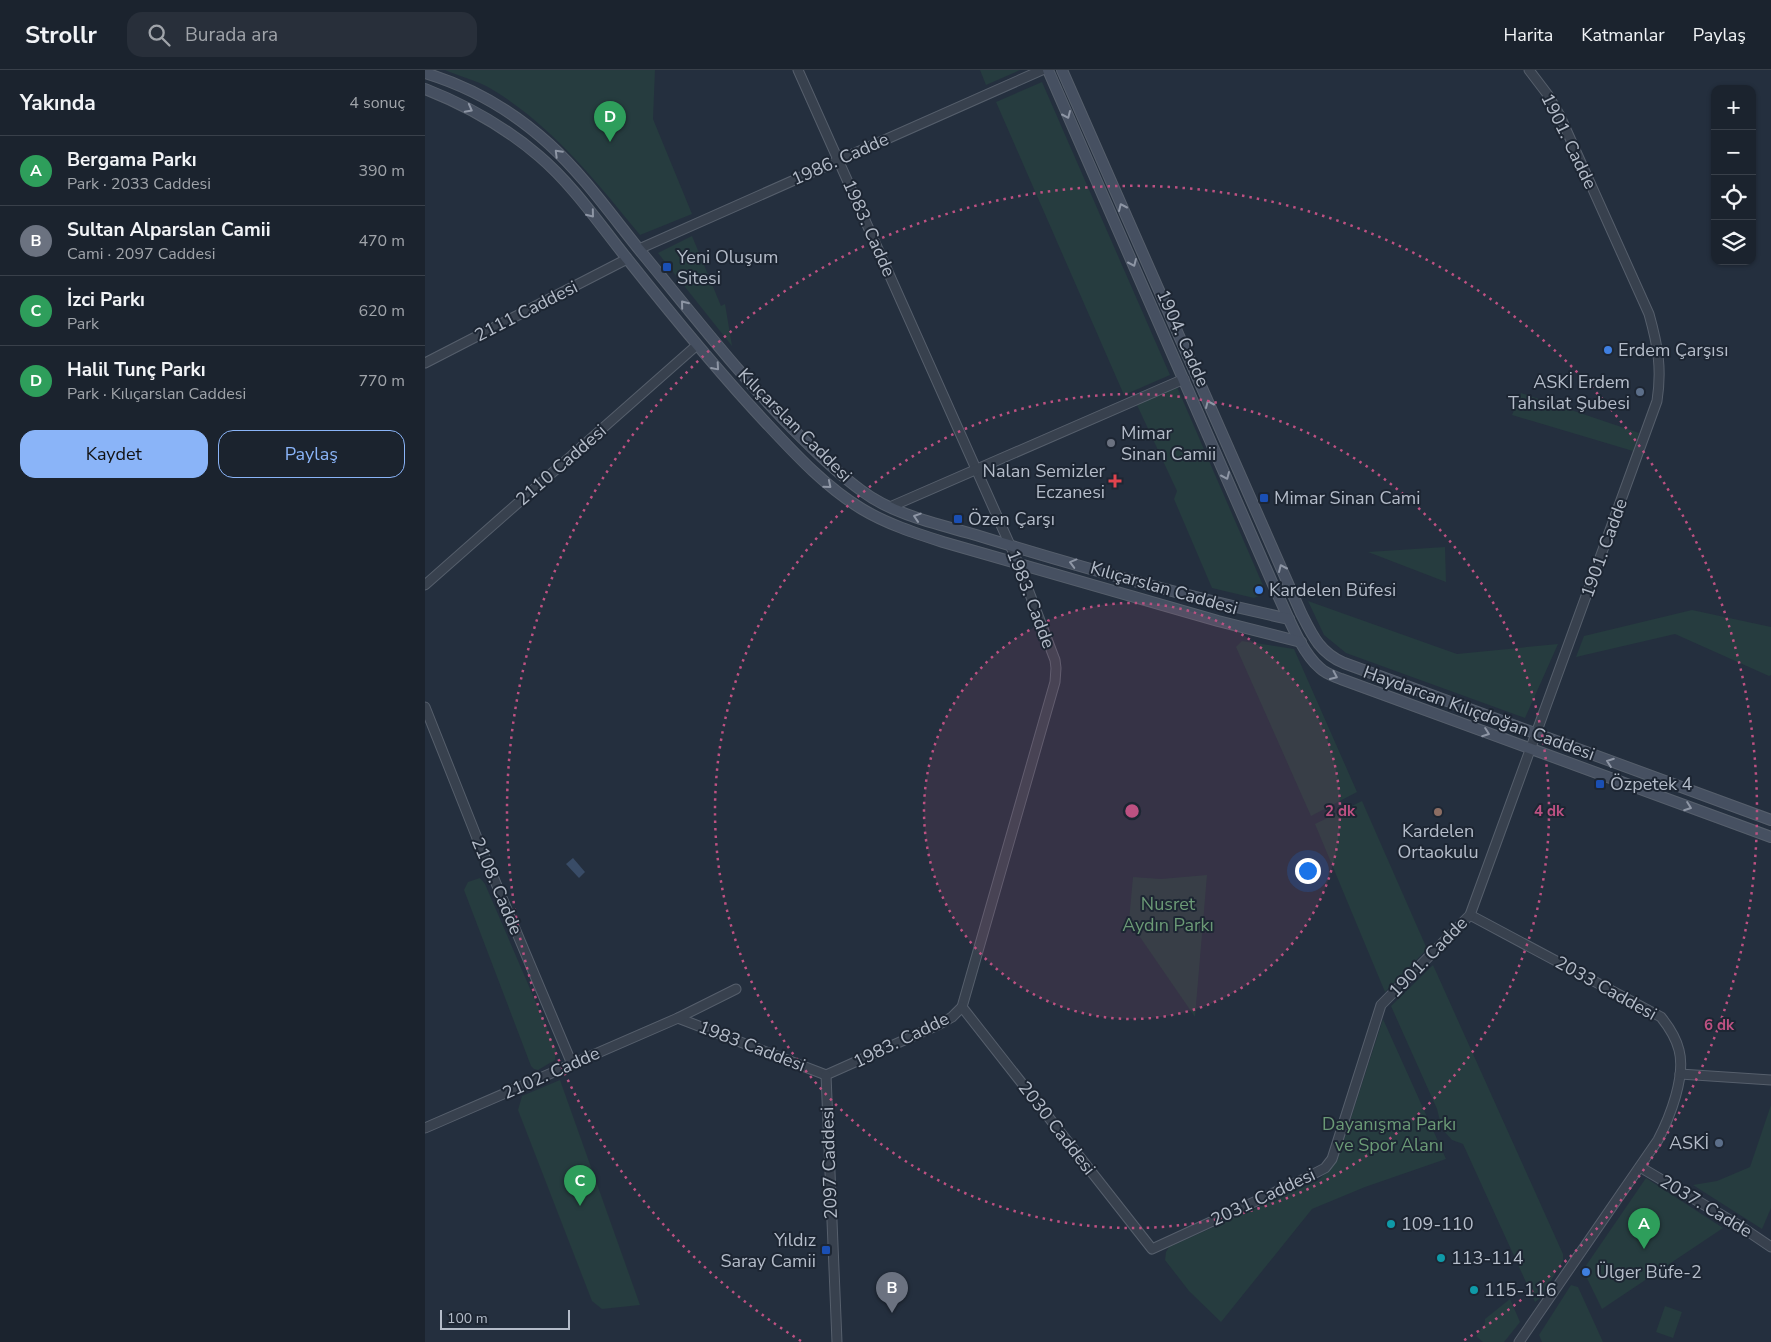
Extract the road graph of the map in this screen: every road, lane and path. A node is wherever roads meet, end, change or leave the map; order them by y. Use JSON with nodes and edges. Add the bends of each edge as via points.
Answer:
{"nodes":[{"id":1,"x":798,"y":70,"type":"edge"},
{"id":2,"x":1042,"y":70,"type":"edge"},
{"id":3,"x":1048,"y":70,"type":"edge"},
{"id":4,"x":1062,"y":70,"type":"edge"},
{"id":5,"x":1529,"y":70,"type":"edge"},
{"id":6,"x":425,"y":73,"type":"edge"},
{"id":7,"x":425,"y":89,"type":"edge"},
{"id":8,"x":839,"y":160,"type":"junction"},
{"id":9,"x":639,"y":249,"type":"junction"},
{"id":10,"x":627,"y":258,"type":"junction"},
{"id":11,"x":697,"y":345,"type":"junction"},
{"id":12,"x":425,"y":363,"type":"edge"},
{"id":13,"x":1196,"y":374,"type":"junction"},
{"id":14,"x":1184,"y":379,"type":"junction"},
{"id":15,"x":977,"y":469,"type":"junction"},
{"id":16,"x":890,"y":507,"type":"junction"},
{"id":17,"x":1011,"y":546,"type":"junction"},
{"id":18,"x":1018,"y":563,"type":"junction"},
{"id":19,"x":425,"y":584,"type":"edge"},
{"id":20,"x":1301,"y":613,"type":"junction"},
{"id":21,"x":1289,"y":619,"type":"junction"},
{"id":22,"x":1313,"y":636,"type":"junction"},
{"id":23,"x":1301,"y":642,"type":"junction"},
{"id":24,"x":425,"y":707,"type":"edge"},
{"id":25,"x":1535,"y":735,"type":"junction"},
{"id":26,"x":1530,"y":749,"type":"junction"},
{"id":27,"x":1770,"y":817,"type":"edge"},
{"id":28,"x":1768,"y":836,"type":"edge"},
{"id":29,"x":1470,"y":915,"type":"junction"},
{"id":30,"x":736,"y":988,"type":"dead end"},
{"id":31,"x":1381,"y":1005,"type":"joint"},
{"id":32,"x":962,"y":1006,"type":"junction"},
{"id":33,"x":678,"y":1018,"type":"junction"},
{"id":34,"x":572,"y":1064,"type":"junction"},
{"id":35,"x":1680,"y":1074,"type":"junction"},
{"id":36,"x":826,"y":1075,"type":"junction"},
{"id":37,"x":1771,"y":1080,"type":"edge"},
{"id":38,"x":425,"y":1128,"type":"edge"},
{"id":39,"x":1640,"y":1167,"type":"junction"},
{"id":40,"x":1771,"y":1247,"type":"edge"},
{"id":41,"x":1151,"y":1249,"type":"joint"},
{"id":42,"x":837,"y":1342,"type":"edge"},
{"id":43,"x":1519,"y":1342,"type":"edge"}],
"edges":[{"from":1,"to":8,"type":"street","name":"1983. Cadde"},
{"from":2,"to":8,"type":"street","name":"1986. Cadde"},
{"from":3,"to":14,"type":"main road","name":"1904. Cadde","one_way":true},
{"from":13,"to":4,"type":"main road","name":"1904. Cadde","one_way":true},
{"from":5,"to":25,"type":"street","name":"1901. Cadde","via":[[1555,105],[1649,314],[1660,363],[1657,401],[1648,428]]},
{"from":9,"to":6,"type":"main road","name":"Kılıçarslan Caddesi","one_way":true,"via":[[569,164],[524,123],[488,100]]},
{"from":7,"to":10,"type":"main road","name":"Kılıçarslan Caddesi","one_way":true,"via":[[483,116],[539,156],[558,174]]},
{"from":8,"to":9,"type":"street","name":"1986. Cadde"},
{"from":8,"to":15,"type":"street","name":"1983. Cadde"},
{"from":9,"to":10,"type":"main road"},
{"from":16,"to":9,"type":"main road","name":"Kılıçarslan Caddesi","one_way":true,"via":[[851,483],[771,406],[739,372]]},
{"from":10,"to":11,"type":"main road","name":"Kılıçarslan Caddesi"},
{"from":10,"to":12,"type":"street","name":"2111 Caddesi"},
{"from":11,"to":18,"type":"main road","name":"Kılıçarslan Caddesi","one_way":true,"via":[[777,435],[844,498],[905,529]]},
{"from":11,"to":19,"type":"street","name":"2110 Caddesi"},
{"from":13,"to":14,"type":"main road"},
{"from":20,"to":13,"type":"main road","name":"1904. Cadde","one_way":true},
{"from":14,"to":15,"type":"street"},
{"from":14,"to":21,"type":"main road","name":"1904. Cadde","one_way":true},
{"from":15,"to":16,"type":"street"},
{"from":15,"to":17,"type":"street","name":"1983. Cadde"},
{"from":17,"to":16,"type":"main road","name":"Kılıçarslan Caddesi","one_way":true},
{"from":17,"to":18,"type":"street","name":"1983. Cadde"},
{"from":21,"to":17,"type":"main road","name":"Kılıçarslan Caddesi","one_way":true,"via":[[1208,601]]},
{"from":18,"to":23,"type":"main road","name":"Kılıçarslan Caddesi"},
{"from":18,"to":32,"type":"street","name":"1983. Cadde","via":[[1055,660],[1056,677]]},
{"from":20,"to":21,"type":"main road"},
{"from":20,"to":22,"type":"main road","name":"1904. Cadde"},
{"from":21,"to":23,"type":"main road","name":"1904. Cadde"},
{"from":22,"to":23,"type":"main road"},
{"from":22,"to":25,"type":"main road","name":"Haydarcan Kılıçdoğan Caddesi","via":[[1322,649],[1338,661]]},
{"from":23,"to":26,"type":"main road","name":"Haydarcan Kılıçdoğan Caddesi","one_way":true,"via":[[1315,664],[1327,673]]},
{"from":24,"to":34,"type":"street","name":"2108. Cadde"},
{"from":25,"to":26,"type":"street","name":"1901. Cadde"},
{"from":27,"to":25,"type":"main road","name":"Haydarcan Kılıçdoğan Caddesi","one_way":true},
{"from":26,"to":28,"type":"main road","name":"Haydarcan Kılıçdoğan Caddesi","one_way":true},
{"from":26,"to":29,"type":"street","name":"1901. Cadde"},
{"from":27,"to":28,"type":"main road"},
{"from":29,"to":31,"type":"street","name":"1901. Cadde"},
{"from":29,"to":35,"type":"street","name":"2033 Caddesi","via":[[1661,1017],[1674,1035],[1679,1050]]},
{"from":30,"to":33,"type":"street","name":"2102. Cadde"},
{"from":31,"to":41,"type":"street","name":"2031 Caddesi","via":[[1332,1159],[1325,1168]]},
{"from":32,"to":36,"type":"street","name":"1983. Cadde","via":[[938,1025]]},
{"from":32,"to":41,"type":"street","name":"2030 Caddesi"},
{"from":33,"to":34,"type":"street","name":"2102. Cadde"},
{"from":33,"to":36,"type":"street","name":"1983 Caddesi"},
{"from":34,"to":38,"type":"street","name":"2102. Cadde"},
{"from":35,"to":37,"type":"street"},
{"from":35,"to":39,"type":"street","name":"2033 Caddesi","via":[[1665,1126]]},
{"from":36,"to":42,"type":"street","name":"2097 Caddesi"},
{"from":39,"to":40,"type":"street","name":"2037. Cadde"},
{"from":39,"to":43,"type":"street","name":"2033 Caddesi"}]}
